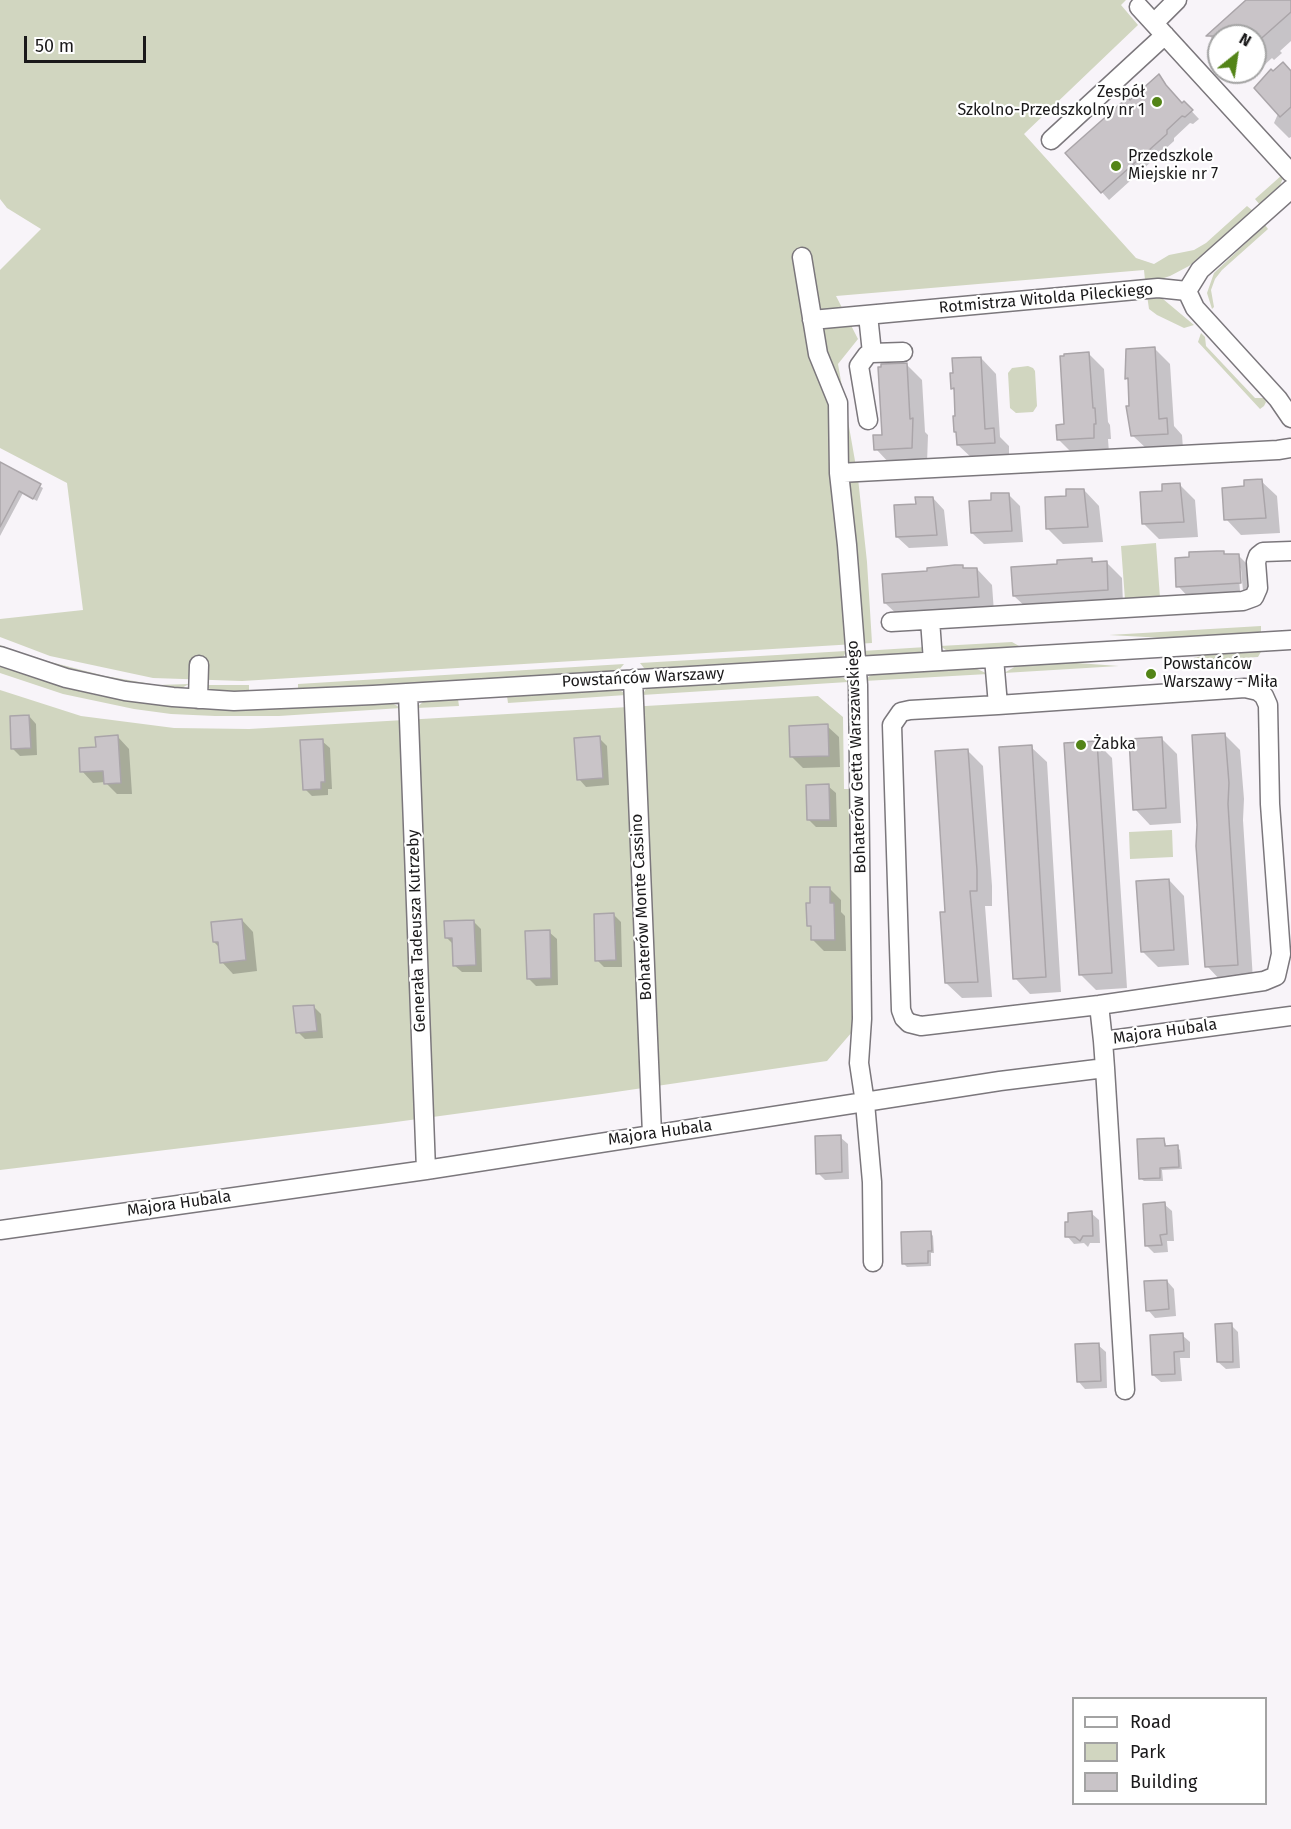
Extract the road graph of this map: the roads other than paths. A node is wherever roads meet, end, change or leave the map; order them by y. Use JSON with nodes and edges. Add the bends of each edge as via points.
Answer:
{"nodes":[{"id":1,"x":1178,"y":0,"type":"edge"},
{"id":2,"x":1139,"y":7,"type":"dead end"},
{"id":3,"x":1159,"y":29,"type":"junction"},
{"id":4,"x":1051,"y":141,"type":"dead end"},
{"id":5,"x":1291,"y":173,"type":"edge"},
{"id":6,"x":1291,"y":189,"type":"edge"},
{"id":7,"x":801,"y":257,"type":"dead end"},
{"id":8,"x":1187,"y":291,"type":"junction"},
{"id":9,"x":868,"y":315,"type":"junction"},
{"id":10,"x":812,"y":320,"type":"junction"},
{"id":11,"x":903,"y":352,"type":"dead end"},
{"id":12,"x":872,"y":353,"type":"junction"},
{"id":13,"x":1291,"y":418,"type":"edge"},
{"id":14,"x":868,"y":420,"type":"dead end"},
{"id":15,"x":1291,"y":448,"type":"edge"},
{"id":16,"x":839,"y":473,"type":"junction"},
{"id":17,"x":1291,"y":551,"type":"edge"},
{"id":18,"x":930,"y":620,"type":"junction"},
{"id":19,"x":891,"y":622,"type":"dead end"},
{"id":20,"x":1291,"y":640,"type":"edge"},
{"id":21,"x":0,"y":656,"type":"edge"},
{"id":22,"x":994,"y":658,"type":"junction"},
{"id":23,"x":933,"y":661,"type":"junction"},
{"id":24,"x":199,"y":665,"type":"dead end"},
{"id":25,"x":855,"y":666,"type":"junction"},
{"id":26,"x":633,"y":679,"type":"junction"},
{"id":27,"x":408,"y":693,"type":"junction"},
{"id":28,"x":198,"y":699,"type":"junction"},
{"id":29,"x":998,"y":705,"type":"junction"},
{"id":30,"x":1283,"y":864,"type":"edge"},
{"id":31,"x":1099,"y":1005,"type":"junction"},
{"id":32,"x":1291,"y":1019,"type":"edge"},
{"id":33,"x":1103,"y":1041,"type":"junction"},
{"id":34,"x":1105,"y":1068,"type":"junction"},
{"id":35,"x":866,"y":1103,"type":"junction"},
{"id":36,"x":652,"y":1134,"type":"junction"},
{"id":37,"x":426,"y":1170,"type":"junction"},
{"id":38,"x":0,"y":1230,"type":"edge"},
{"id":39,"x":873,"y":1262,"type":"dead end"},
{"id":40,"x":1125,"y":1390,"type":"dead end"}],
"edges":[{"from":1,"to":3,"type":"street"},
{"from":2,"to":3,"type":"street"},
{"from":3,"to":4,"type":"street"},
{"from":3,"to":5,"type":"street"},
{"from":6,"to":8,"type":"street","via":[[1200,270]]},
{"from":7,"to":10,"type":"street","name":"Bohaterów Getta Warszawskiego"},
{"from":8,"to":9,"type":"street","name":"Rotmistrza Witolda Pileckiego","via":[[1158,288]]},
{"from":8,"to":13,"type":"street","via":[[1195,308]]},
{"from":9,"to":10,"type":"street","name":"Rotmistrza Witolda Pileckiego"},
{"from":9,"to":12,"type":"street"},
{"from":10,"to":16,"type":"street","name":"Bohaterów Getta Warszawskiego","via":[[818,354],[838,403]]},
{"from":11,"to":12,"type":"street"},
{"from":12,"to":14,"type":"street","via":[[859,366]]},
{"from":15,"to":16,"type":"street"},
{"from":16,"to":25,"type":"street","name":"Bohaterów Getta Warszawskiego"},
{"from":17,"to":18,"type":"street","via":[[1263,552],[1258,556],[1258,588],[1254,597],[1243,601]]},
{"from":18,"to":19,"type":"street"},
{"from":18,"to":23,"type":"street"},
{"from":20,"to":22,"type":"street","name":"Powstańców Warszawy"},
{"from":21,"to":28,"type":"street","name":"Powstańców Warszawy","via":[[93,685]]},
{"from":22,"to":23,"type":"street","name":"Powstańców Warszawy"},
{"from":22,"to":29,"type":"street"},
{"from":23,"to":25,"type":"street","name":"Powstańców Warszawy"},
{"from":24,"to":28,"type":"street"},
{"from":25,"to":26,"type":"street","name":"Powstańców Warszawy"},
{"from":25,"to":35,"type":"street","name":"Bohaterów Getta Warszawskiego","via":[[862,1019],[859,1063]]},
{"from":26,"to":27,"type":"street","name":"Powstańców Warszawy"},
{"from":26,"to":36,"type":"street","name":"Bohaterów Monte Cassino"},
{"from":27,"to":28,"type":"street","name":"Powstańców Warszawy"},
{"from":27,"to":37,"type":"street","name":"Generała Tadeusza Kutrzeby"},
{"from":29,"to":30,"type":"street","via":[[1245,688],[1258,691],[1268,705],[1270,804]]},
{"from":29,"to":31,"type":"street","via":[[910,710],[901,712],[892,724],[901,1010],[909,1023],[921,1026]]},
{"from":30,"to":31,"type":"street","via":[[1281,954],[1276,976]]},
{"from":31,"to":33,"type":"street"},
{"from":32,"to":33,"type":"street","name":"Majora Hubala"},
{"from":33,"to":34,"type":"street","name":"Majora Hubala"},
{"from":34,"to":35,"type":"street","name":"Majora Hubala"},
{"from":34,"to":40,"type":"street"},
{"from":35,"to":36,"type":"street","name":"Majora Hubala"},
{"from":35,"to":39,"type":"street","name":"Bohaterów Getta Warszawskiego"},
{"from":36,"to":37,"type":"street","name":"Majora Hubala"},
{"from":37,"to":38,"type":"street","name":"Majora Hubala"}]}
